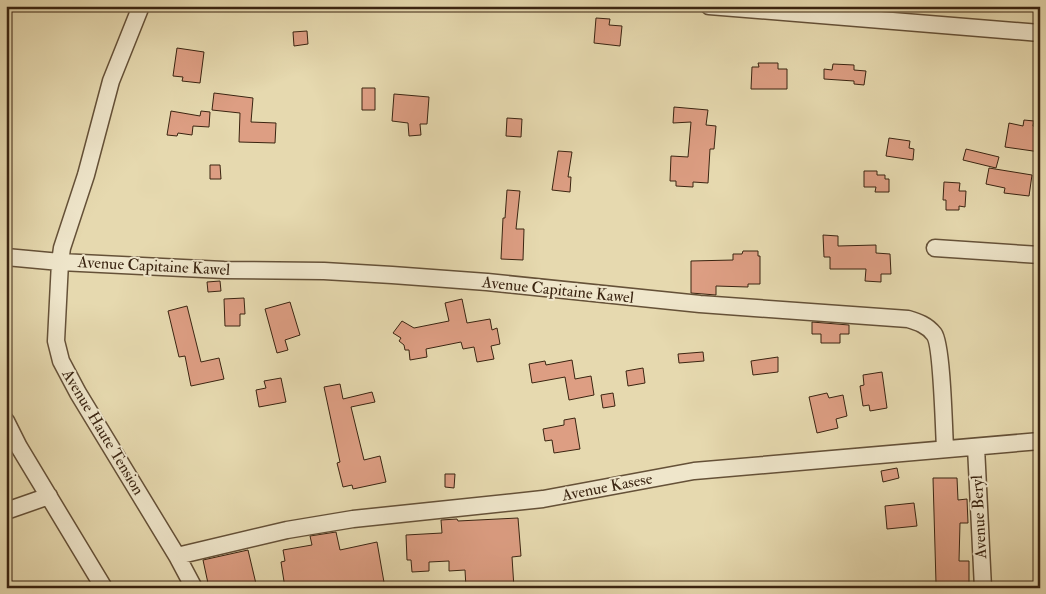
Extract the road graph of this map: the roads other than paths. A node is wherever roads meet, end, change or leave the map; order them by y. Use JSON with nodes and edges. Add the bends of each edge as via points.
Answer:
{"nodes":[{"id":1,"x":141,"y":6,"type":"edge"},
{"id":2,"x":709,"y":6,"type":"edge"},
{"id":3,"x":1040,"y":33,"type":"edge"},
{"id":4,"x":935,"y":248,"type":"dead end"},
{"id":5,"x":1040,"y":255,"type":"edge"},
{"id":6,"x":6,"y":257,"type":"edge"},
{"id":7,"x":60,"y":262,"type":"junction"},
{"id":8,"x":6,"y":421,"type":"edge"},
{"id":9,"x":1040,"y":441,"type":"edge"},
{"id":10,"x":976,"y":446,"type":"junction"},
{"id":11,"x":12,"y":447,"type":"edge"},
{"id":12,"x":945,"y":450,"type":"junction"},
{"id":13,"x":49,"y":496,"type":"junction"},
{"id":14,"x":6,"y":511,"type":"edge"},
{"id":15,"x":177,"y":556,"type":"junction"},
{"id":16,"x":104,"y":588,"type":"edge"},
{"id":17,"x":194,"y":588,"type":"edge"},
{"id":18,"x":983,"y":588,"type":"edge"}],
"edges":[{"from":1,"to":7,"type":"street","name":"Avenue Haute Tension","via":[[111,81]]},
{"from":2,"to":3,"type":"street"},
{"from":4,"to":5,"type":"street"},
{"from":6,"to":7,"type":"street"},
{"from":7,"to":12,"type":"street","name":"Avenue Capitaine Kawel","via":[[392,275],[700,304],[908,319],[922,324],[935,335],[939,352]]},
{"from":7,"to":15,"type":"street","name":"Avenue Haute Tension","via":[[56,341],[61,361]]},
{"from":8,"to":11,"type":"street"},
{"from":9,"to":10,"type":"street","name":"Avenue Kasese"},
{"from":10,"to":12,"type":"street","name":"Avenue Kasese"},
{"from":10,"to":18,"type":"street","name":"Avenue Beryl"},
{"from":11,"to":13,"type":"street"},
{"from":12,"to":15,"type":"street","name":"Avenue Kasese","via":[[694,471],[543,499],[353,519],[287,530]]},
{"from":13,"to":14,"type":"street"},
{"from":13,"to":16,"type":"street"},
{"from":15,"to":17,"type":"street","name":"Avenue Haute Tension"}]}
